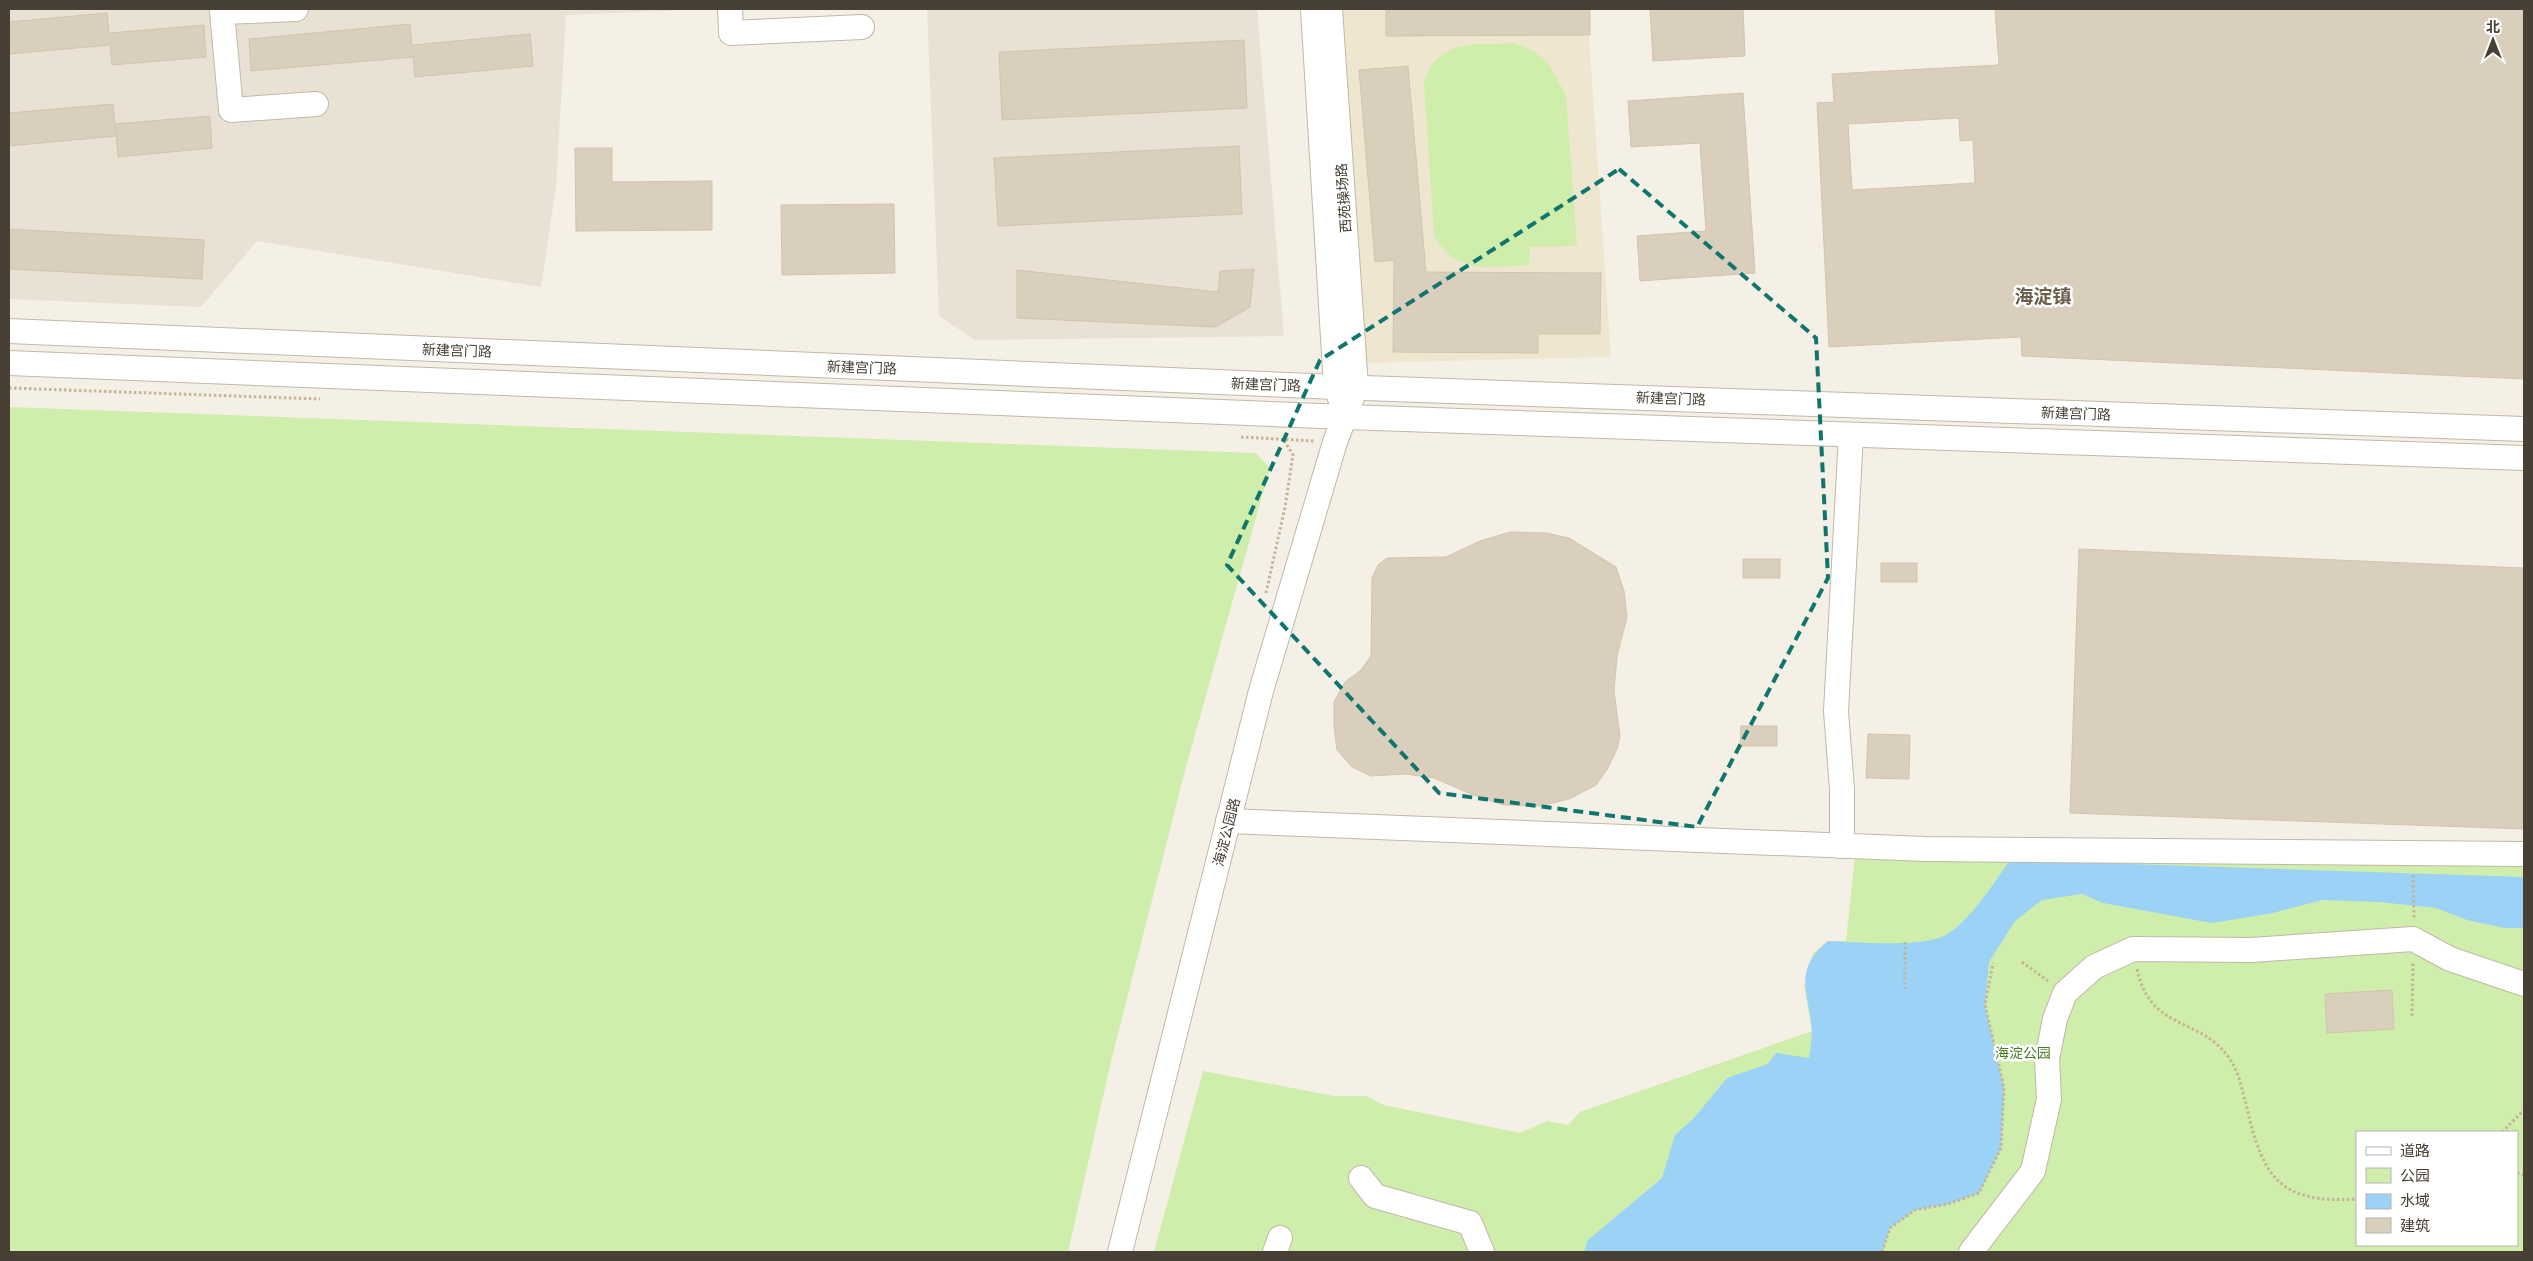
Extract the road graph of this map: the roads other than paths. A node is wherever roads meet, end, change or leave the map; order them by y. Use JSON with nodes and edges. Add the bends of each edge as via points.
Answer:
{"nodes":[{"id":1,"x":296,"y":9,"type":"edge"},
{"id":2,"x":730,"y":9,"type":"edge"},
{"id":3,"x":1313,"y":9,"type":"edge"},
{"id":4,"x":1330,"y":9,"type":"edge"},
{"id":5,"x":862,"y":28,"type":"dead end"},
{"id":6,"x":316,"y":104,"type":"dead end"},
{"id":7,"x":9,"y":331,"type":"edge"},
{"id":8,"x":9,"y":363,"type":"edge"},
{"id":9,"x":1346,"y":387,"type":"junction"},
{"id":10,"x":1346,"y":417,"type":"junction"},
{"id":11,"x":2524,"y":428,"type":"edge"},
{"id":12,"x":1851,"y":435,"type":"junction"},
{"id":13,"x":2524,"y":458,"type":"edge"},
{"id":14,"x":1228,"y":821,"type":"junction"},
{"id":15,"x":1842,"y":846,"type":"junction"},
{"id":16,"x":2524,"y":854,"type":"edge"},
{"id":17,"x":2524,"y":984,"type":"edge"},
{"id":18,"x":1361,"y":1178,"type":"dead end"},
{"id":19,"x":1120,"y":1252,"type":"edge"},
{"id":20,"x":1482,"y":1252,"type":"edge"},
{"id":21,"x":1971,"y":1252,"type":"edge"}],
"edges":[{"from":1,"to":6,"type":"street","via":[[222,12],[231,110]]},
{"from":2,"to":5,"type":"street","via":[[731,34]]},
{"from":3,"to":9,"type":"street","name":"西苑操场路"},
{"from":4,"to":9,"type":"street","name":"西苑操场路"},
{"from":7,"to":9,"type":"street","name":"新建宫门路"},
{"from":8,"to":10,"type":"street"},
{"from":9,"to":10,"type":"street","name":"海淀公园路"},
{"from":9,"to":11,"type":"street","name":"新建宫门路"},
{"from":10,"to":12,"type":"street"},
{"from":10,"to":14,"type":"street","name":"海淀公园路","via":[[1335,442],[1261,691]]},
{"from":12,"to":13,"type":"street"},
{"from":12,"to":15,"type":"street","via":[[1836,711],[1842,788]]},
{"from":14,"to":15,"type":"street"},
{"from":14,"to":19,"type":"street","name":"海淀公园路"},
{"from":15,"to":16,"type":"street"},
{"from":17,"to":21,"type":"street","via":[[2450,959],[2413,939],[2251,950],[2134,949],[2094,967],[2065,993],[2055,1019],[2046,1059],[2049,1099],[2033,1171]]},
{"from":18,"to":20,"type":"street","via":[[1375,1196],[1470,1223]]}]}
